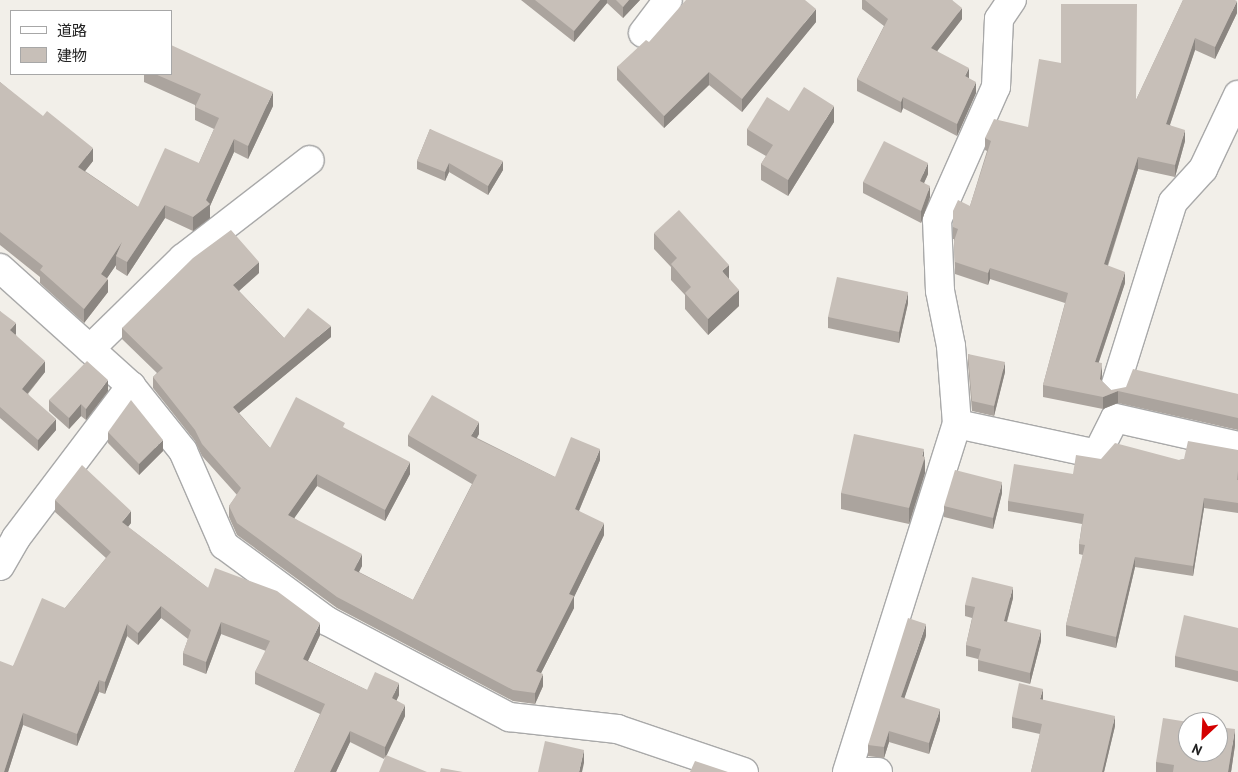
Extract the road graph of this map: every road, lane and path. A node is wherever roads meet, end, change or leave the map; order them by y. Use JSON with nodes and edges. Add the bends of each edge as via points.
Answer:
{"nodes":[{"id":1,"x":668,"y":0,"type":"edge"},
{"id":2,"x":1012,"y":0,"type":"edge"},
{"id":3,"x":643,"y":33,"type":"dead end"},
{"id":4,"x":1238,"y":95,"type":"edge"},
{"id":5,"x":310,"y":160,"type":"dead end"},
{"id":6,"x":0,"y":268,"type":"edge"},
{"id":7,"x":90,"y":349,"type":"junction"},
{"id":8,"x":131,"y":386,"type":"junction"},
{"id":9,"x":1114,"y":387,"type":"edge"},
{"id":10,"x":956,"y":424,"type":"junction"},
{"id":11,"x":1238,"y":446,"type":"edge"},
{"id":12,"x":0,"y":566,"type":"edge"},
{"id":13,"x":744,"y":772,"type":"edge"},
{"id":14,"x":846,"y":772,"type":"edge"},
{"id":15,"x":864,"y":772,"type":"edge"},
{"id":16,"x":878,"y":772,"type":"edge"}],
"edges":[{"from":1,"to":3,"type":"street"},
{"from":2,"to":10,"type":"street","via":[[998,19],[996,87],[937,220],[940,291],[951,346]]},
{"from":4,"to":9,"type":"street","via":[[1203,169],[1173,202]]},
{"from":5,"to":7,"type":"street","via":[[183,258]]},
{"from":6,"to":7,"type":"street"},
{"from":7,"to":8,"type":"street"},
{"from":8,"to":12,"type":"street","via":[[16,538]]},
{"from":8,"to":13,"type":"street","via":[[183,451],[224,545],[327,621],[509,717],[617,729]]},
{"from":10,"to":11,"type":"street","via":[[1097,454],[1115,418]]},
{"from":10,"to":14,"type":"street"},
{"from":15,"to":16,"type":"street"}]}
